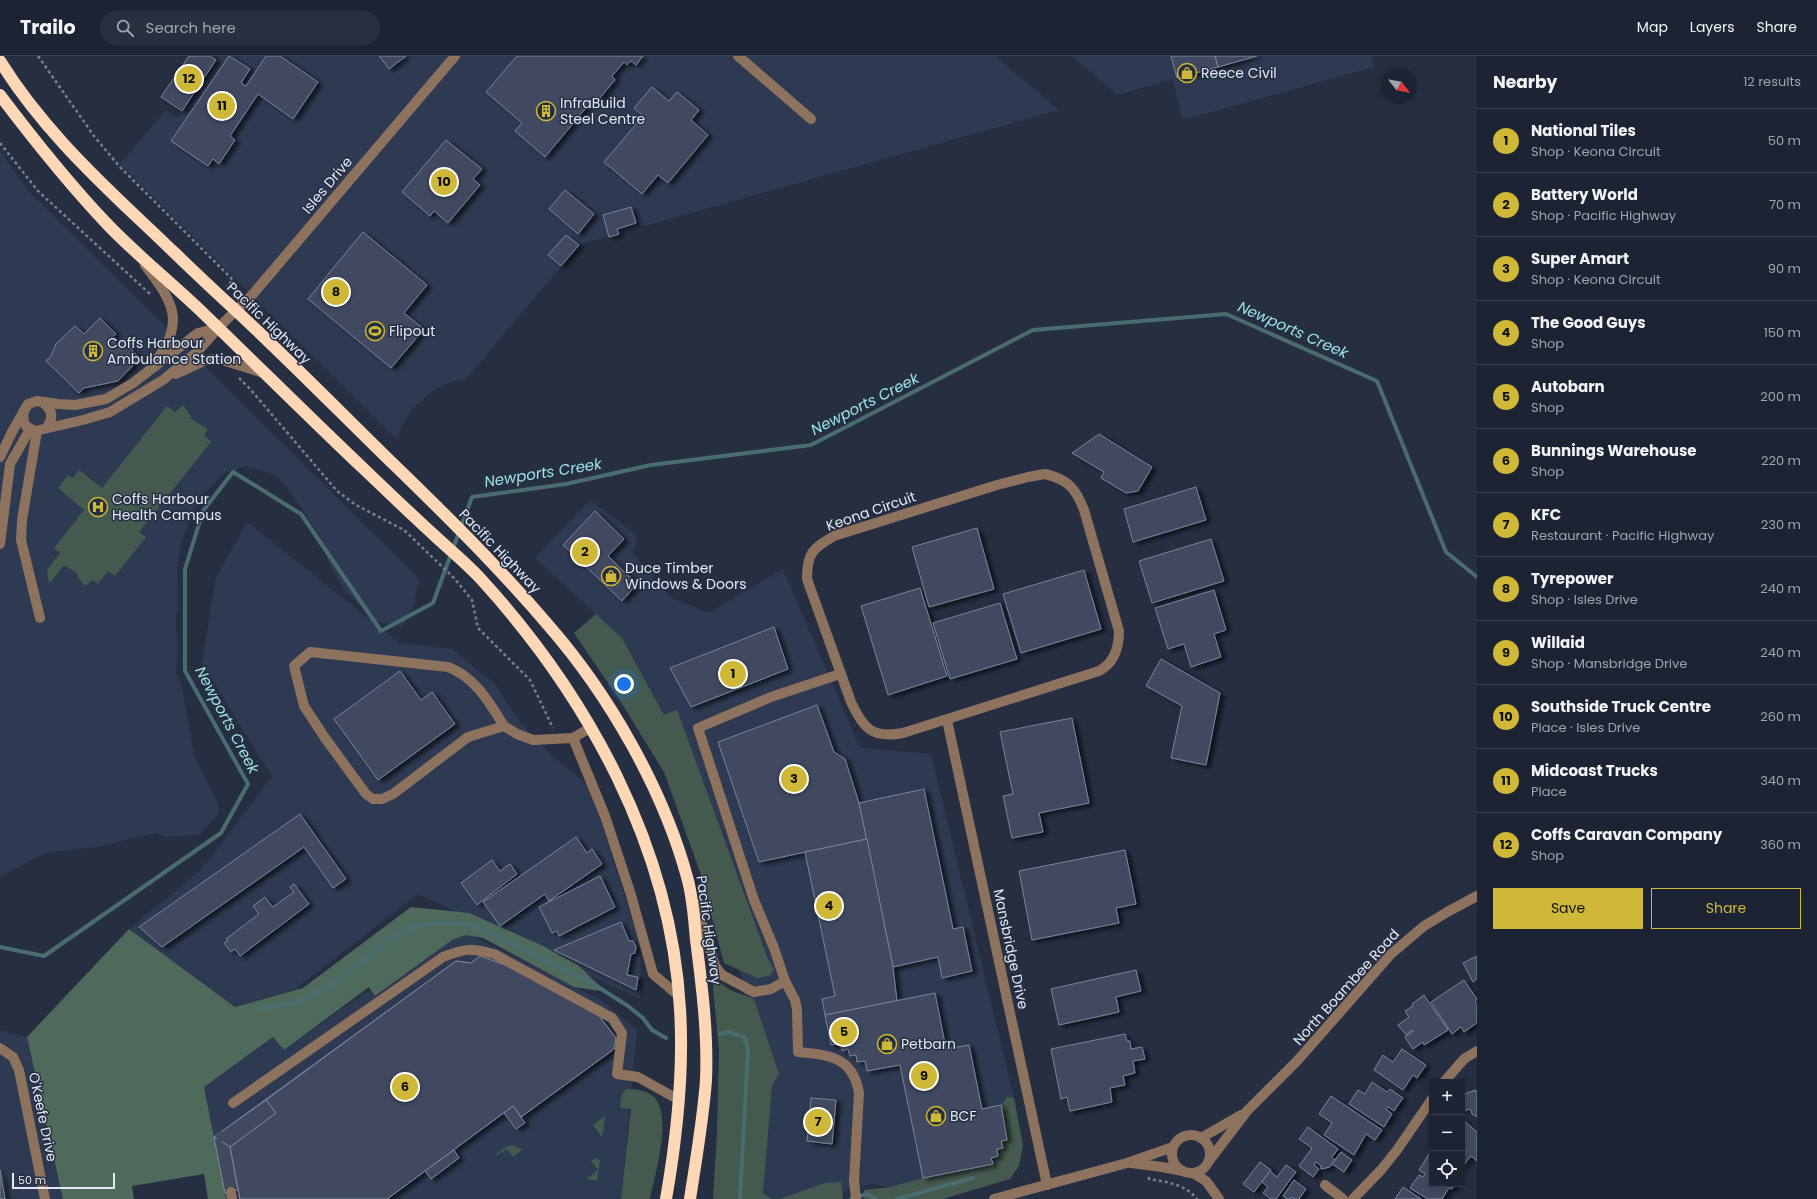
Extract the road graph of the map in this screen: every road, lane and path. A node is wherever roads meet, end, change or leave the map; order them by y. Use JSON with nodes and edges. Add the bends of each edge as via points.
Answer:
{"nodes":[{"id":1,"x":38,"y":56,"type":"edge"},
{"id":2,"x":455,"y":56,"type":"edge"},
{"id":3,"x":738,"y":56,"type":"edge"},
{"id":4,"x":0,"y":61,"type":"edge"},
{"id":5,"x":0,"y":95,"type":"edge"},
{"id":6,"x":811,"y":119,"type":"dead end"},
{"id":7,"x":0,"y":143,"type":"edge"},
{"id":8,"x":132,"y":248,"type":"junction"},
{"id":9,"x":233,"y":280,"type":"dead end"},
{"id":10,"x":154,"y":298,"type":"dead end"},
{"id":11,"x":236,"y":311,"type":"junction"},
{"id":12,"x":218,"y":328,"type":"junction"},
{"id":13,"x":148,"y":372,"type":"junction"},
{"id":14,"x":264,"y":373,"type":"junction"},
{"id":15,"x":236,"y":376,"type":"dead end"},
{"id":16,"x":163,"y":380,"type":"junction"},
{"id":17,"x":42,"y":402,"type":"junction"},
{"id":18,"x":23,"y":412,"type":"junction"},
{"id":19,"x":47,"y":427,"type":"junction"},
{"id":20,"x":34,"y":430,"type":"junction"},
{"id":21,"x":0,"y":457,"type":"edge"},
{"id":22,"x":0,"y":544,"type":"edge"},
{"id":23,"x":40,"y":618,"type":"dead end"},
{"id":24,"x":840,"y":674,"type":"junction"},
{"id":25,"x":947,"y":720,"type":"junction"},
{"id":26,"x":504,"y":726,"type":"junction"},
{"id":27,"x":590,"y":728,"type":"junction"},
{"id":28,"x":558,"y":738,"type":"junction"},
{"id":29,"x":573,"y":738,"type":"junction"},
{"id":30,"x":689,"y":881,"type":"junction"},
{"id":31,"x":1477,"y":896,"type":"edge"},
{"id":32,"x":785,"y":981,"type":"junction"},
{"id":33,"x":679,"y":996,"type":"junction"},
{"id":34,"x":0,"y":1048,"type":"edge"},
{"id":35,"x":1477,"y":1051,"type":"edge"},
{"id":36,"x":1447,"y":1079,"type":"edge"},
{"id":37,"x":679,"y":1100,"type":"junction"},
{"id":38,"x":1429,"y":1103,"type":"edge"},
{"id":39,"x":233,"y":1104,"type":"dead end"},
{"id":40,"x":1247,"y":1111,"type":"junction"},
{"id":41,"x":1201,"y":1138,"type":"junction"},
{"id":42,"x":1173,"y":1147,"type":"junction"},
{"id":43,"x":1127,"y":1162,"type":"junction"},
{"id":44,"x":1208,"y":1163,"type":"junction"},
{"id":45,"x":1147,"y":1164,"type":"junction"},
{"id":46,"x":1188,"y":1172,"type":"junction"},
{"id":47,"x":1206,"y":1181,"type":"junction"},
{"id":48,"x":1047,"y":1185,"type":"junction"},
{"id":49,"x":1325,"y":1185,"type":"dead end"},
{"id":50,"x":692,"y":1195,"type":"edge"},
{"id":51,"x":45,"y":1199,"type":"edge"},
{"id":52,"x":666,"y":1199,"type":"edge"},
{"id":53,"x":856,"y":1199,"type":"edge"},
{"id":54,"x":994,"y":1199,"type":"edge"},
{"id":55,"x":1197,"y":1199,"type":"edge"},
{"id":56,"x":1220,"y":1199,"type":"edge"},
{"id":57,"x":1343,"y":1199,"type":"edge"},
{"id":58,"x":1353,"y":1199,"type":"edge"}],
"edges":[{"from":1,"to":9,"type":"path","via":[[94,136],[119,166]]},
{"from":2,"to":11,"type":"street","name":"Isles Drive"},
{"from":3,"to":6,"type":"street"},
{"from":4,"to":11,"type":"highway","name":"Pacific Highway","via":[[36,112],[80,162]]},
{"from":5,"to":8,"type":"highway","via":[[66,178]]},
{"from":7,"to":10,"type":"path","via":[[38,191]]},
{"from":8,"to":12,"type":"highway"},
{"from":8,"to":13,"type":"street","via":[[164,290],[173,316],[170,340]]},
{"from":11,"to":12,"type":"street","name":"Isles Drive"},
{"from":11,"to":30,"type":"highway","name":"Pacific Highway","via":[[472,543],[554,631],[590,679],[644,767],[662,805]]},
{"from":12,"to":13,"type":"street","via":[[198,333]]},
{"from":12,"to":14,"type":"highway"},
{"from":12,"to":16,"type":"street","name":"Isles Drive","via":[[198,351]]},
{"from":13,"to":17,"type":"street","via":[[106,399],[75,405]]},
{"from":14,"to":16,"type":"street","via":[[233,362],[212,359]]},
{"from":14,"to":27,"type":"highway","via":[[463,562],[514,619],[549,664]]},
{"from":15,"to":28,"type":"path","via":[[245,382],[337,491],[356,505],[404,530],[454,578],[472,600],[478,628],[530,680]]},
{"from":16,"to":19,"type":"street","via":[[110,412]]},
{"from":17,"to":18,"type":"street","via":[[37,400],[28,404]]},
{"from":17,"to":19,"type":"street","via":[[52,413],[51,422]]},
{"from":18,"to":20,"type":"street","via":[[24,422]]},
{"from":18,"to":21,"type":"street"},
{"from":19,"to":20,"type":"street"},
{"from":20,"to":22,"type":"street","via":[[10,464]]},
{"from":20,"to":23,"type":"street","via":[[21,540]]},
{"from":24,"to":25,"type":"street","name":"Keona Circuit","via":[[859,719],[866,728],[878,734],[903,733]]},
{"from":24,"to":25,"type":"street","name":"Keona Circuit","via":[[807,579],[807,563],[816,546],[834,536],[997,485],[1028,476],[1054,476],[1069,484],[1078,495],[1084,510],[1119,631],[1119,644],[1107,666],[1099,670]]},
{"from":24,"to":32,"type":"street","via":[[771,697],[698,728],[754,900]]},
{"from":25,"to":48,"type":"street","name":"Mansbridge Drive"},
{"from":26,"to":26,"type":"street","via":[[468,737],[393,794],[382,799],[373,799],[366,794],[304,706],[294,666],[310,652],[448,667],[461,672],[480,690]]},
{"from":26,"to":28,"type":"street","via":[[533,740]]},
{"from":27,"to":29,"type":"street"},
{"from":27,"to":33,"type":"highway","via":[[604,751],[643,836],[670,929]]},
{"from":28,"to":29,"type":"street"},
{"from":29,"to":33,"type":"street","via":[[606,816],[652,974]]},
{"from":30,"to":32,"type":"street","via":[[715,966],[722,975],[754,992],[771,989]]},
{"from":30,"to":50,"type":"highway","name":"Pacific Highway","via":[[702,988],[706,1077],[702,1132]]},
{"from":31,"to":40,"type":"street","name":"North Boambee Road","via":[[1448,910],[1424,926],[1391,954],[1297,1061]]},
{"from":32,"to":53,"type":"street","via":[[797,1010],[798,1052],[835,1058],[851,1069],[857,1080],[859,1093]]},
{"from":33,"to":37,"type":"highway"},
{"from":34,"to":51,"type":"street","name":"O'Keefe Drive","via":[[13,1057],[19,1070]]},
{"from":35,"to":36,"type":"street","via":[[1464,1059]]},
{"from":37,"to":39,"type":"street","via":[[638,1077],[617,1074],[622,1034],[612,1018],[494,954],[462,950],[443,957]]},
{"from":37,"to":52,"type":"highway","via":[[675,1146]]},
{"from":38,"to":58,"type":"street","via":[[1397,1150]]},
{"from":40,"to":41,"type":"street","name":"North Boambee Road"},
{"from":40,"to":44,"type":"street","name":"North Boambee Road"},
{"from":41,"to":42,"type":"street","via":[[1185,1136]]},
{"from":41,"to":44,"type":"street","via":[[1209,1146]]},
{"from":42,"to":43,"type":"street"},
{"from":42,"to":46,"type":"street","via":[[1174,1164]]},
{"from":43,"to":45,"type":"street"},
{"from":43,"to":48,"type":"street"},
{"from":44,"to":46,"type":"street","via":[[1199,1172]]},
{"from":44,"to":47,"type":"street"},
{"from":45,"to":46,"type":"street"},
{"from":45,"to":55,"type":"path","via":[[1149,1179],[1183,1187],[1192,1192]]},
{"from":46,"to":47,"type":"street"},
{"from":47,"to":56,"type":"street"},
{"from":48,"to":54,"type":"street"},
{"from":49,"to":57,"type":"street"}]}
